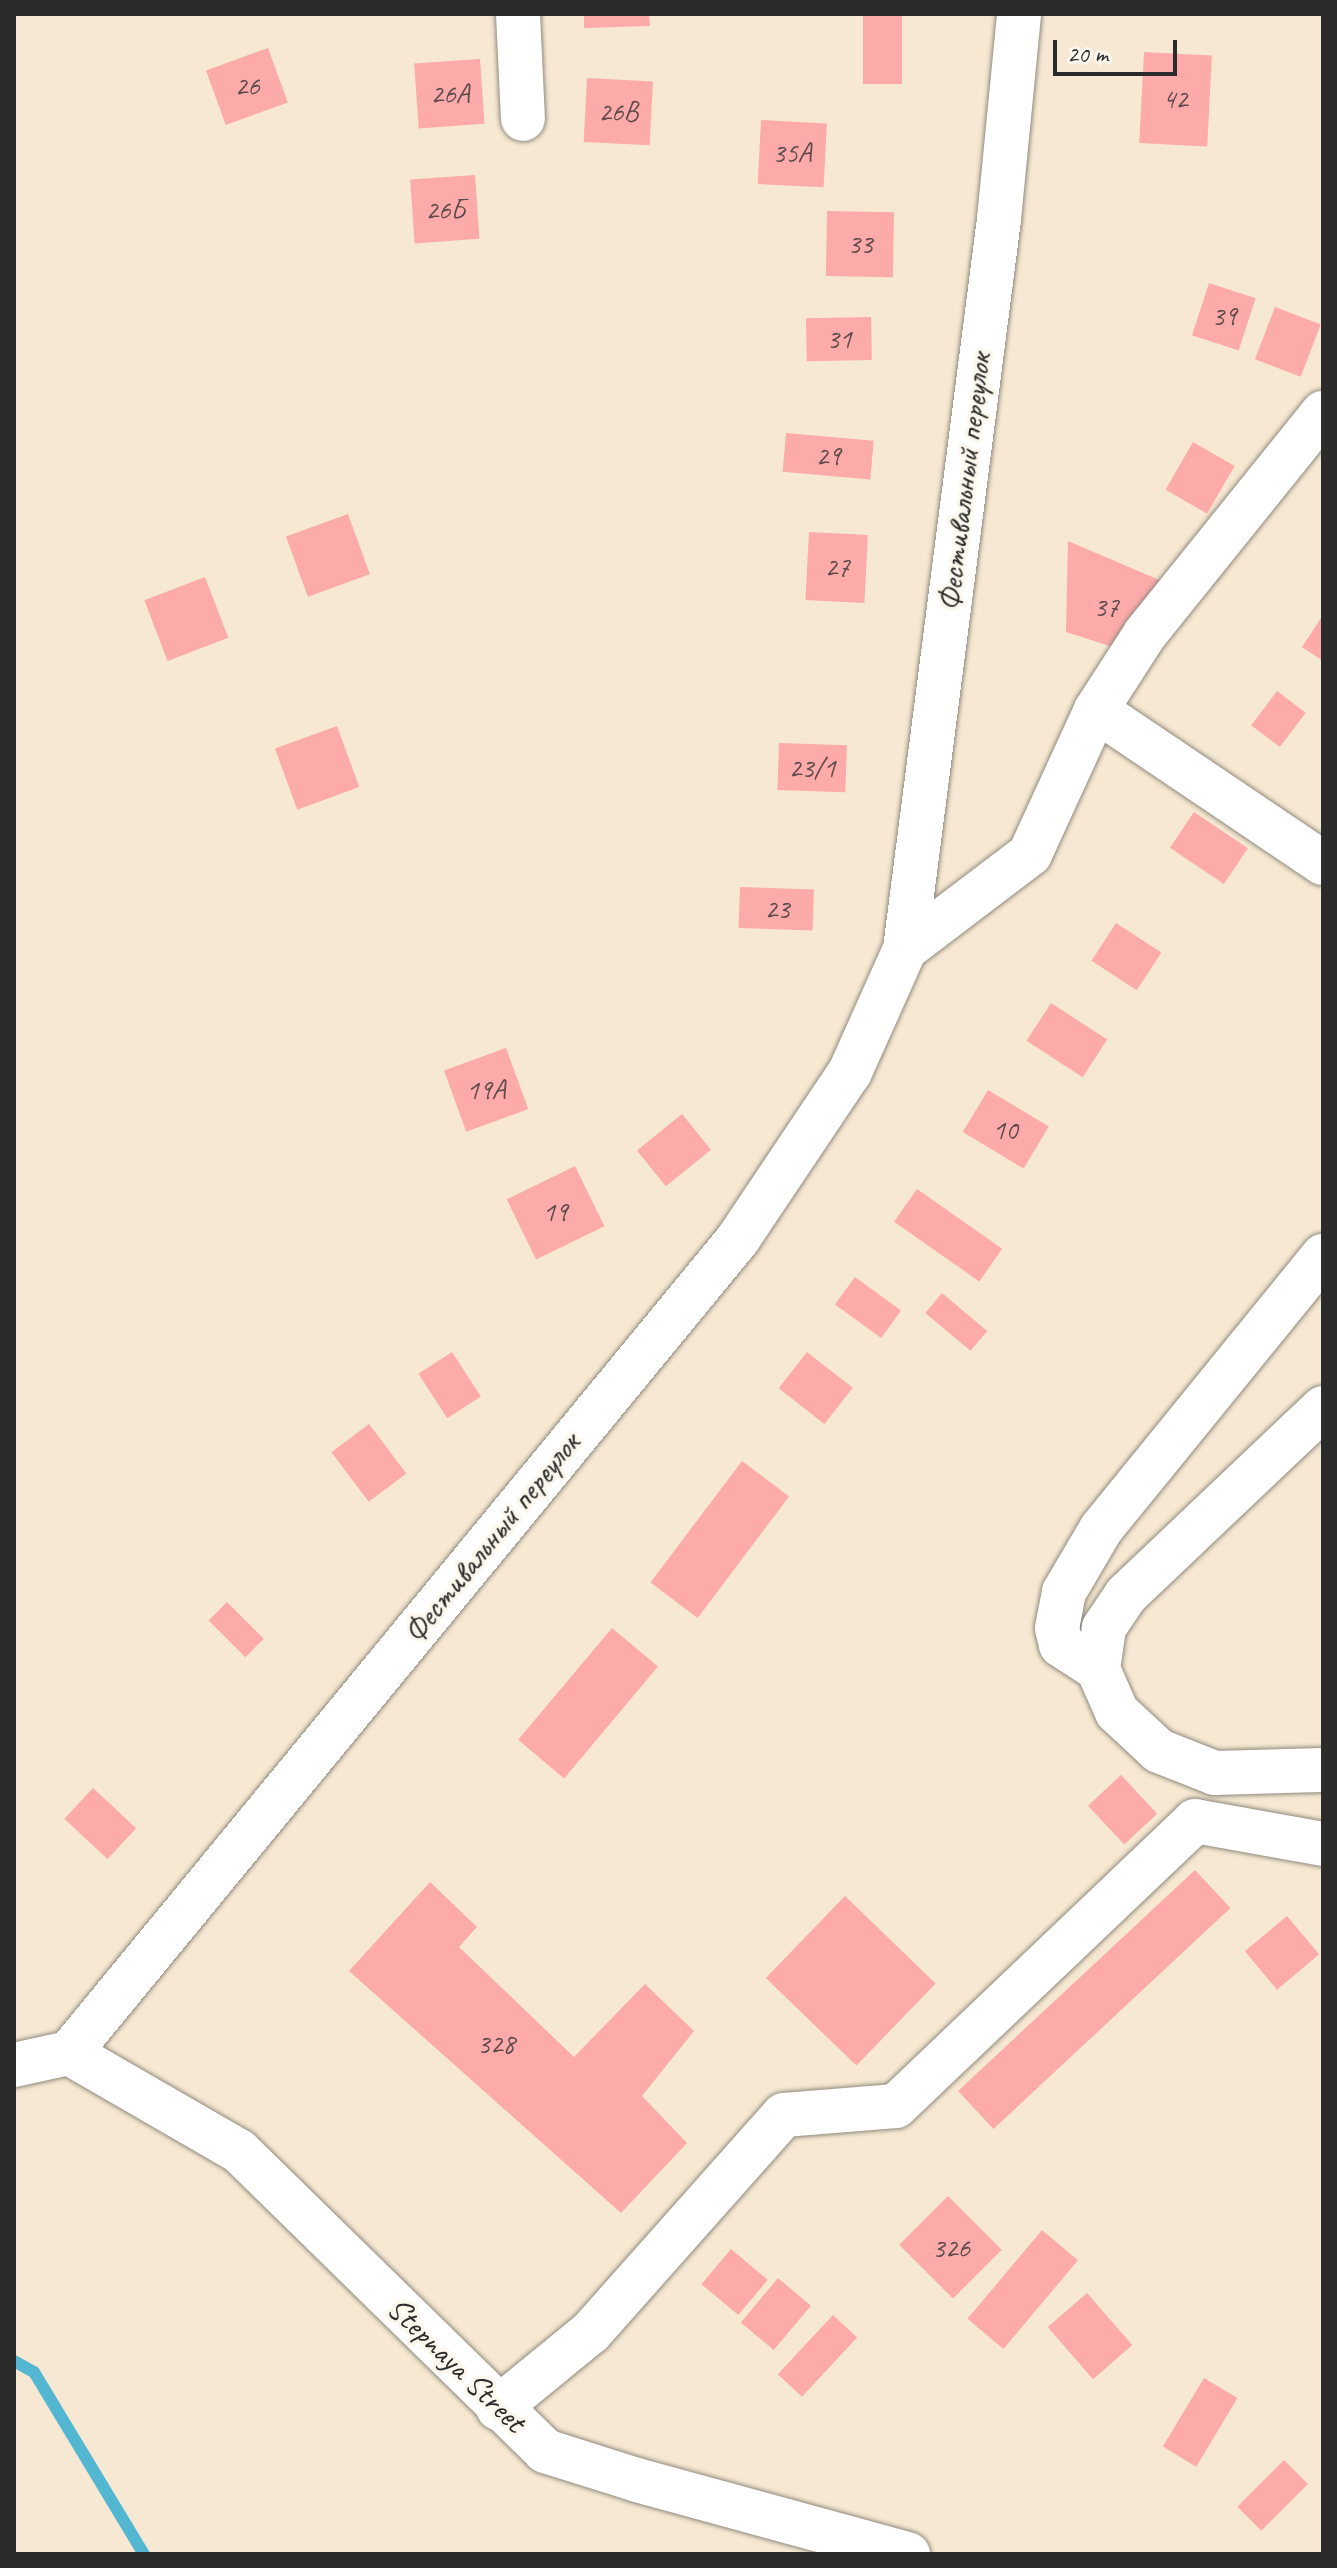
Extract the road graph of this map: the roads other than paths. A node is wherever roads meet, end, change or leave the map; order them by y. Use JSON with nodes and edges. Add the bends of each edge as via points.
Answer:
{"nodes":[{"id":1,"x":518,"y":14,"type":"edge"},
{"id":2,"x":1019,"y":14,"type":"edge"},
{"id":3,"x":523,"y":119,"type":"dead end"},
{"id":4,"x":1323,"y":413,"type":"edge"},
{"id":5,"x":1096,"y":710,"type":"junction"},
{"id":6,"x":1323,"y":863,"type":"edge"},
{"id":7,"x":905,"y":949,"type":"junction"},
{"id":8,"x":1323,"y":1256,"type":"edge"},
{"id":9,"x":1323,"y":1408,"type":"edge"},
{"id":10,"x":1098,"y":1669,"type":"junction"},
{"id":11,"x":1323,"y":1770,"type":"edge"},
{"id":12,"x":1215,"y":1773,"type":"junction"},
{"id":13,"x":1195,"y":1821,"type":"junction"},
{"id":14,"x":1323,"y":1844,"type":"edge"},
{"id":15,"x":69,"y":2053,"type":"junction"},
{"id":16,"x":14,"y":2065,"type":"edge"},
{"id":17,"x":498,"y":2408,"type":"junction"},
{"id":18,"x":908,"y":2554,"type":"edge"}],
"edges":[{"from":1,"to":3,"type":"street"},
{"from":2,"to":7,"type":"street","name":"Фестивальный переулок","via":[[999,219]]},
{"from":4,"to":5,"type":"street","name":"Фестивальный переулок","via":[[1145,634]]},
{"from":5,"to":6,"type":"street"},
{"from":5,"to":7,"type":"street","name":"Фестивальный переулок","via":[[1030,854]]},
{"from":7,"to":15,"type":"street","name":"Фестивальный переулок","via":[[850,1072],[738,1239]]},
{"from":8,"to":10,"type":"street","via":[[1101,1529],[1064,1592],[1057,1628],[1061,1645]]},
{"from":9,"to":10,"type":"street","via":[[1126,1595],[1104,1628]]},
{"from":10,"to":12,"type":"street","via":[[1117,1712],[1159,1751]]},
{"from":11,"to":12,"type":"street"},
{"from":12,"to":13,"type":"street"},
{"from":13,"to":14,"type":"street"},
{"from":13,"to":17,"type":"street","via":[[896,2106],[784,2115],[591,2332]]},
{"from":15,"to":16,"type":"street"},
{"from":15,"to":17,"type":"street","name":"Stepnaya Street","via":[[239,2151]]},
{"from":17,"to":18,"type":"street","name":"Stepnaya Street","via":[[545,2451]]}]}
